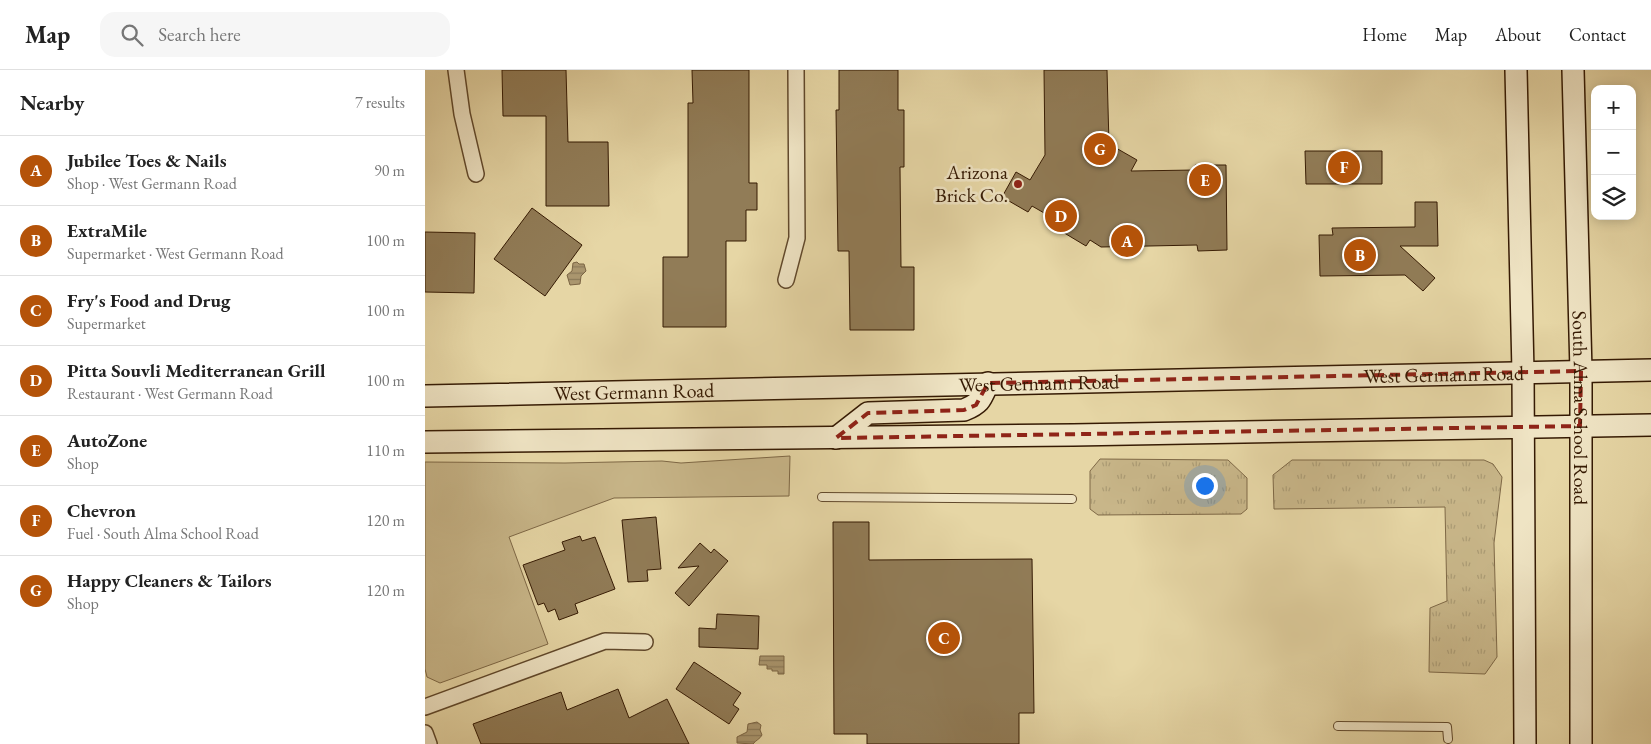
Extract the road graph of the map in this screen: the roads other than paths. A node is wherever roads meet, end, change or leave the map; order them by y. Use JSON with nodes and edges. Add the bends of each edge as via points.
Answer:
{"nodes":[{"id":1,"x":456,"y":70,"type":"edge"},
{"id":2,"x":796,"y":70,"type":"edge"},
{"id":3,"x":1516,"y":70,"type":"edge"},
{"id":4,"x":1573,"y":70,"type":"edge"},
{"id":5,"x":476,"y":174,"type":"dead end"},
{"id":6,"x":786,"y":280,"type":"dead end"},
{"id":7,"x":1651,"y":370,"type":"edge"},
{"id":8,"x":1581,"y":371,"type":"junction"},
{"id":9,"x":1523,"y":372,"type":"junction"},
{"id":10,"x":988,"y":383,"type":"junction"},
{"id":11,"x":425,"y":396,"type":"edge"},
{"id":12,"x":1651,"y":425,"type":"edge"},
{"id":13,"x":1580,"y":426,"type":"junction"},
{"id":14,"x":1523,"y":428,"type":"junction"},
{"id":15,"x":836,"y":438,"type":"junction"},
{"id":16,"x":425,"y":442,"type":"edge"},
{"id":17,"x":821,"y":497,"type":"dead end"},
{"id":18,"x":1072,"y":499,"type":"dead end"},
{"id":19,"x":645,"y":642,"type":"dead end"},
{"id":20,"x":425,"y":707,"type":"edge"},
{"id":21,"x":1338,"y":726,"type":"dead end"},
{"id":22,"x":425,"y":733,"type":"edge"},
{"id":23,"x":1448,"y":739,"type":"dead end"},
{"id":24,"x":429,"y":744,"type":"edge"},
{"id":25,"x":1525,"y":744,"type":"edge"},
{"id":26,"x":1581,"y":744,"type":"edge"}],
"edges":[{"from":1,"to":5,"type":"street"},
{"from":2,"to":6,"type":"street","via":[[797,238]]},
{"from":3,"to":9,"type":"main road"},
{"from":4,"to":8,"type":"main road","name":"South Alma School Road"},
{"from":7,"to":8,"type":"main road","name":"West Germann Road"},
{"from":8,"to":9,"type":"main road","name":"West Germann Road"},
{"from":8,"to":13,"type":"main road","name":"South Alma School Road"},
{"from":9,"to":10,"type":"main road","name":"West Germann Road"},
{"from":9,"to":14,"type":"main road"},
{"from":10,"to":11,"type":"main road","name":"West Germann Road"},
{"from":10,"to":15,"type":"main road","via":[[976,405],[964,410],[868,413]]},
{"from":12,"to":13,"type":"main road"},
{"from":13,"to":14,"type":"main road"},
{"from":13,"to":26,"type":"main road","name":"South Alma School Road"},
{"from":14,"to":15,"type":"main road"},
{"from":14,"to":25,"type":"main road"},
{"from":15,"to":16,"type":"main road"},
{"from":17,"to":18,"type":"lane"},
{"from":19,"to":20,"type":"street","via":[[605,641]]},
{"from":21,"to":23,"type":"lane","via":[[1447,727]]},
{"from":22,"to":24,"type":"street"}]}
